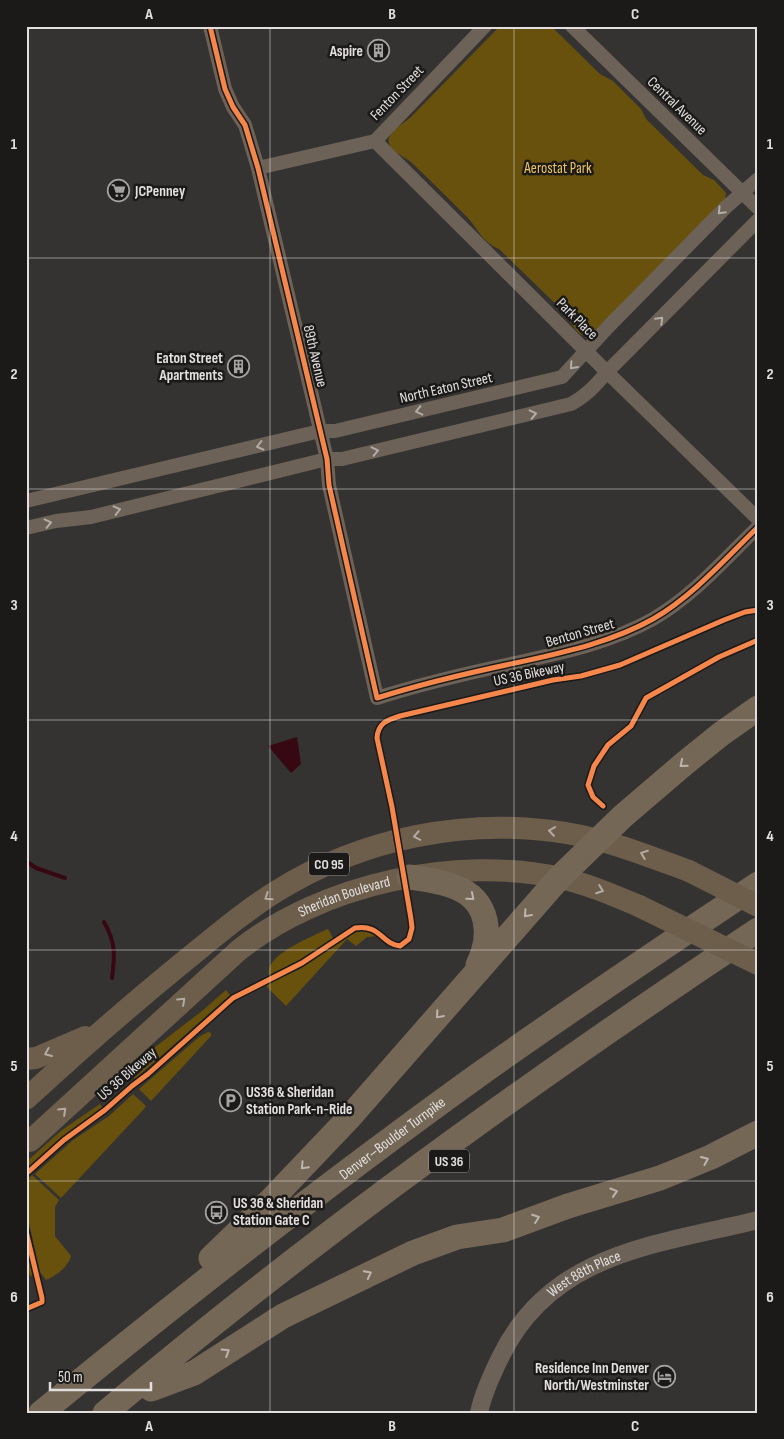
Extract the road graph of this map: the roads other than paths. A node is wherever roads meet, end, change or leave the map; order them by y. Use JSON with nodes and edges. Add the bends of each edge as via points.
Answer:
{"nodes":[{"id":1,"x":210,"y":26,"type":"edge"},
{"id":2,"x":485,"y":26,"type":"edge"},
{"id":3,"x":572,"y":26,"type":"edge"},
{"id":4,"x":375,"y":140,"type":"junction"},
{"id":5,"x":258,"y":168,"type":"junction"},
{"id":6,"x":758,"y":179,"type":"edge"},
{"id":7,"x":742,"y":192,"type":"junction"},
{"id":8,"x":758,"y":208,"type":"edge"},
{"id":9,"x":758,"y":220,"type":"edge"},
{"id":10,"x":586,"y":351,"type":"junction"},
{"id":11,"x":607,"y":372,"type":"junction"},
{"id":12,"x":320,"y":431,"type":"junction"},
{"id":13,"x":327,"y":459,"type":"junction"},
{"id":14,"x":26,"y":502,"type":"edge"},
{"id":15,"x":758,"y":519,"type":"edge"},
{"id":16,"x":758,"y":527,"type":"edge"},
{"id":17,"x":26,"y":528,"type":"edge"},
{"id":18,"x":377,"y":698,"type":"joint"},
{"id":19,"x":758,"y":708,"type":"edge"},
{"id":20,"x":600,"y":840,"type":"junction"},
{"id":21,"x":409,"y":877,"type":"junction"},
{"id":22,"x":559,"y":878,"type":"junction"},
{"id":23,"x":758,"y":884,"type":"edge"},
{"id":24,"x":758,"y":900,"type":"edge"},
{"id":25,"x":758,"y":906,"type":"edge"},
{"id":26,"x":758,"y":930,"type":"edge"},
{"id":27,"x":758,"y":947,"type":"edge"},
{"id":28,"x":758,"y":964,"type":"edge"},
{"id":29,"x":471,"y":978,"type":"junction"},
{"id":30,"x":102,"y":1029,"type":"junction"},
{"id":31,"x":26,"y":1059,"type":"edge"},
{"id":32,"x":26,"y":1099,"type":"edge"},
{"id":33,"x":758,"y":1133,"type":"edge"},
{"id":34,"x":26,"y":1141,"type":"edge"},
{"id":35,"x":758,"y":1220,"type":"edge"},
{"id":36,"x":170,"y":1307,"type":"junction"},
{"id":37,"x":151,"y":1389,"type":"junction"},
{"id":38,"x":41,"y":1413,"type":"edge"},
{"id":39,"x":66,"y":1413,"type":"edge"},
{"id":40,"x":105,"y":1413,"type":"edge"},
{"id":41,"x":121,"y":1413,"type":"edge"},
{"id":42,"x":479,"y":1413,"type":"edge"}],
"edges":[{"from":1,"to":5,"type":"street","name":"89th Avenue","via":[[225,89],[245,125]]},
{"from":2,"to":4,"type":"street","name":"Fenton Street"},
{"from":3,"to":7,"type":"street","name":"Central Avenue"},
{"from":4,"to":5,"type":"street","name":"Fenton Street"},
{"from":4,"to":10,"type":"street","name":"Park Place"},
{"from":5,"to":12,"type":"street","name":"89th Avenue"},
{"from":6,"to":7,"type":"street","name":"North Eaton Street"},
{"from":7,"to":8,"type":"street","name":"Central Avenue"},
{"from":7,"to":10,"type":"street","name":"North Eaton Street","one_way":true},
{"from":11,"to":9,"type":"street","one_way":true},
{"from":10,"to":11,"type":"street","name":"Park Place"},
{"from":10,"to":12,"type":"street","name":"North Eaton Street","one_way":true,"via":[[567,373],[555,380]]},
{"from":13,"to":11,"type":"street","one_way":true,"via":[[562,407],[585,396]]},
{"from":11,"to":15,"type":"street","name":"Park Place"},
{"from":12,"to":13,"type":"street","name":"89th Avenue"},
{"from":12,"to":14,"type":"street","name":"North Eaton Street","one_way":true},
{"from":17,"to":13,"type":"street","one_way":true,"via":[[91,517]]},
{"from":13,"to":18,"type":"street","name":"89th Avenue","via":[[329,485]]},
{"from":16,"to":18,"type":"street","name":"Benton Street","via":[[677,602],[653,619],[616,637],[420,684]]},
{"from":19,"to":20,"type":"highway","one_way":true,"via":[[685,763]]},
{"from":20,"to":22,"type":"highway"},
{"from":25,"to":20,"type":"main road","name":"Sheridan Boulevard","number":"CO 95","one_way":true,"bridge":true,"via":[[689,871]]},
{"from":20,"to":30,"type":"main road","name":"Sheridan Boulevard","number":"CO 95","one_way":true,"via":[[544,830],[473,828],[415,836],[349,855],[291,883],[254,907]]},
{"from":21,"to":22,"type":"main road","name":"Sheridan Boulevard","number":"CO 95","via":[[476,871]]},
{"from":21,"to":29,"type":"highway","one_way":true,"via":[[455,887],[478,903],[486,924],[487,938],[483,955]]},
{"from":34,"to":21,"type":"main road","name":"Sheridan Boulevard","number":"CO 95","one_way":true,"via":[[30,1142],[222,964],[259,934],[325,900]]},
{"from":22,"to":28,"type":"main road","name":"Sheridan Boulevard","number":"CO 95","one_way":true,"bridge":true,"via":[[639,906]]},
{"from":22,"to":29,"type":"highway","one_way":true},
{"from":23,"to":36,"type":"highway","name":"Denver–Boulder Turnpike","via":[[483,1072]]},
{"from":24,"to":39,"type":"highway","via":[[580,1020],[392,1155],[212,1294]]},
{"from":26,"to":40,"type":"highway","via":[[540,1078],[398,1182],[230,1311]]},
{"from":27,"to":37,"type":"highway","number":"US 36","via":[[512,1115]]},
{"from":29,"to":36,"type":"highway","one_way":true,"via":[[348,1119],[249,1222],[191,1276]]},
{"from":30,"to":31,"type":"main road","one_way":true,"via":[[44,1055]]},
{"from":30,"to":32,"type":"main road","name":"Sheridan Boulevard","number":"CO 95"},
{"from":37,"to":33,"type":"highway","one_way":true,"via":[[194,1373],[283,1316],[413,1253],[457,1237],[503,1230],[660,1178]]},
{"from":35,"to":42,"type":"street","name":"West 88th Place","via":[[640,1248],[576,1274],[555,1288],[524,1318],[507,1344],[490,1378]]},
{"from":36,"to":38,"type":"highway","name":"Denver–Boulder Turnpike"},
{"from":37,"to":41,"type":"highway","number":"US 36"}]}
